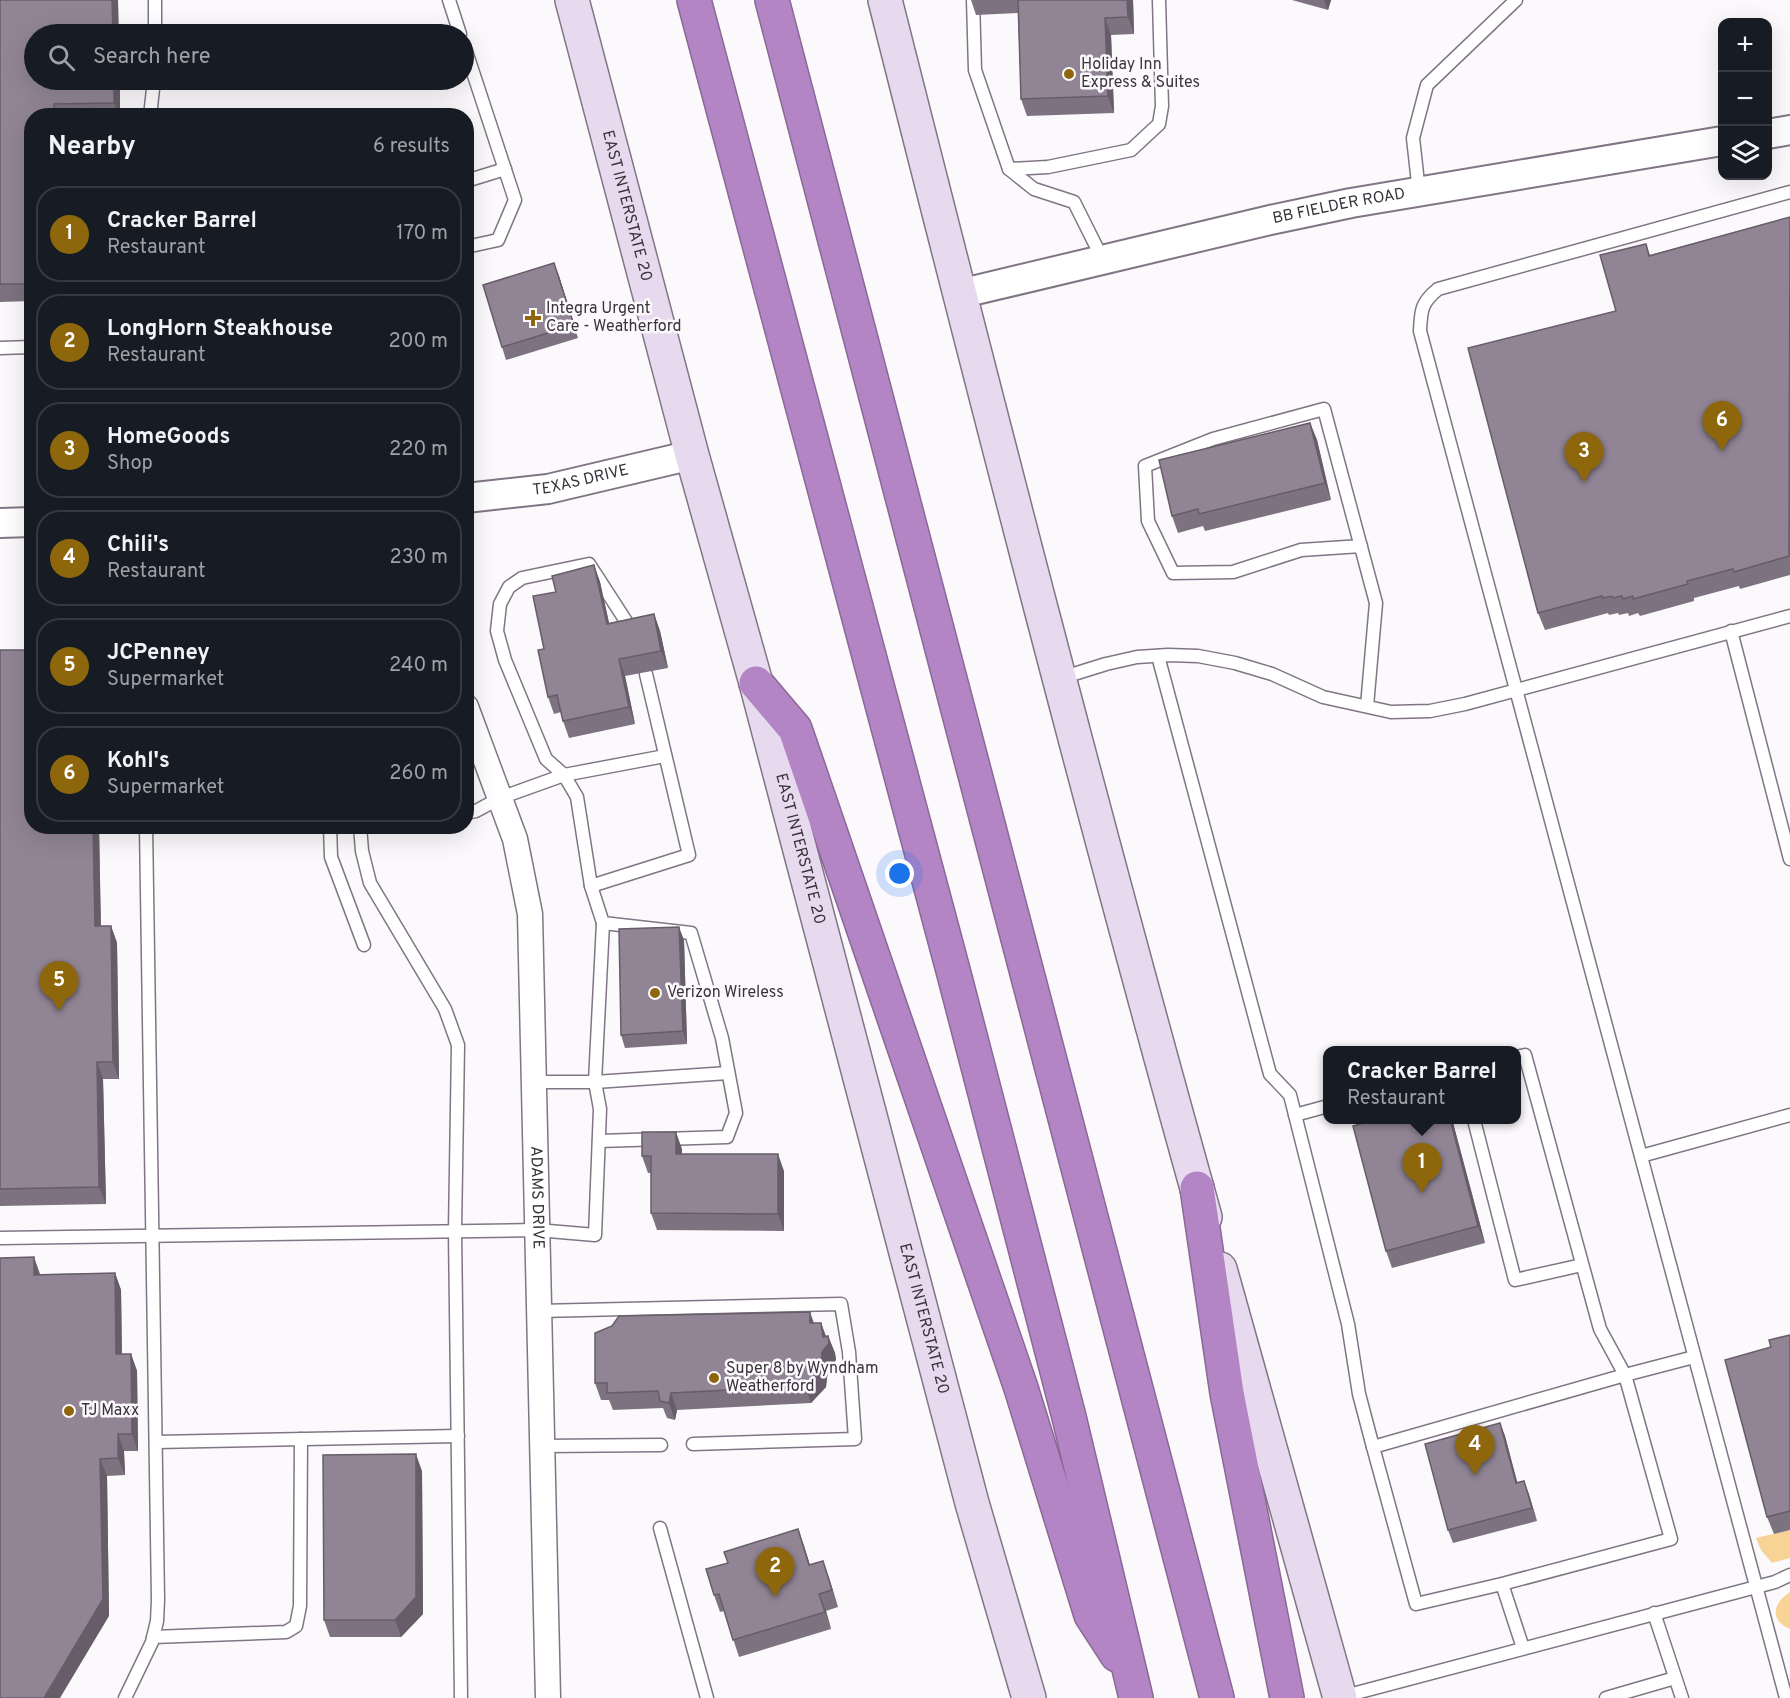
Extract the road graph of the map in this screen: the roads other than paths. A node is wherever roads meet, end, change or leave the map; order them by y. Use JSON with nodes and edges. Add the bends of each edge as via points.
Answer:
{"nodes":[{"id":1,"x":155,"y":0,"type":"edge"},
{"id":2,"x":448,"y":0,"type":"edge"},
{"id":3,"x":572,"y":0,"type":"edge"},
{"id":4,"x":694,"y":0,"type":"edge"},
{"id":5,"x":772,"y":0,"type":"edge"},
{"id":6,"x":885,"y":0,"type":"edge"},
{"id":7,"x":973,"y":0,"type":"edge"},
{"id":8,"x":1159,"y":0,"type":"edge"},
{"id":9,"x":1516,"y":0,"type":"edge"},
{"id":10,"x":155,"y":24,"type":"edge"},
{"id":11,"x":456,"y":24,"type":"edge"},
{"id":12,"x":474,"y":75,"type":"edge"},
{"id":13,"x":153,"y":90,"type":"edge"},
{"id":14,"x":151,"y":108,"type":"edge"},
{"id":15,"x":1790,"y":130,"type":"edge"},
{"id":16,"x":1772,"y":133,"type":"edge"},
{"id":17,"x":1718,"y":142,"type":"edge"},
{"id":18,"x":505,"y":169,"type":"junction"},
{"id":19,"x":1009,"y":170,"type":"junction"},
{"id":20,"x":474,"y":179,"type":"edge"},
{"id":21,"x":1419,"y":192,"type":"junction"},
{"id":22,"x":1790,"y":192,"type":"edge"},
{"id":23,"x":474,"y":246,"type":"edge"},
{"id":24,"x":1103,"y":260,"type":"junction"},
{"id":25,"x":959,"y":294,"type":"junction"},
{"id":26,"x":24,"y":347,"type":"edge"},
{"id":27,"x":0,"y":348,"type":"edge"},
{"id":28,"x":692,"y":455,"type":"junction"},
{"id":29,"x":474,"y":497,"type":"edge"},
{"id":30,"x":24,"y":522,"type":"edge"},
{"id":31,"x":0,"y":523,"type":"edge"},
{"id":32,"x":1361,"y":546,"type":"junction"},
{"id":33,"x":1790,"y":616,"type":"edge"},
{"id":34,"x":1731,"y":631,"type":"junction"},
{"id":35,"x":633,"y":632,"type":"edge"},
{"id":36,"x":1158,"y":656,"type":"junction"},
{"id":37,"x":646,"y":674,"type":"edge"},
{"id":38,"x":1060,"y":679,"type":"junction"},
{"id":39,"x":756,"y":683,"type":"junction"},
{"id":40,"x":1516,"y":690,"type":"junction"},
{"id":41,"x":1367,"y":706,"type":"junction"},
{"id":42,"x":474,"y":728,"type":"edge"},
{"id":43,"x":665,"y":756,"type":"junction"},
{"id":44,"x":564,"y":775,"type":"junction"},
{"id":45,"x":500,"y":798,"type":"junction"},
{"id":46,"x":474,"y":811,"type":"edge"},
{"id":47,"x":146,"y":834,"type":"edge"},
{"id":48,"x":330,"y":834,"type":"edge"},
{"id":49,"x":361,"y":834,"type":"edge"},
{"id":50,"x":1790,"y":859,"type":"edge"},
{"id":51,"x":591,"y":886,"type":"junction"},
{"id":52,"x":603,"y":923,"type":"junction"},
{"id":53,"x":364,"y":945,"type":"dead end"},
{"id":54,"x":1521,"y":1056,"type":"edge"},
{"id":55,"x":728,"y":1073,"type":"junction"},
{"id":56,"x":534,"y":1082,"type":"junction"},
{"id":57,"x":595,"y":1082,"type":"junction"},
{"id":58,"x":1323,"y":1107,"type":"edge"},
{"id":59,"x":1295,"y":1115,"type":"junction"},
{"id":60,"x":1790,"y":1115,"type":"edge"},
{"id":61,"x":1475,"y":1124,"type":"edge"},
{"id":62,"x":599,"y":1141,"type":"junction"},
{"id":63,"x":1641,"y":1156,"type":"junction"},
{"id":64,"x":1197,"y":1188,"type":"junction"},
{"id":65,"x":537,"y":1230,"type":"junction"},
{"id":66,"x":455,"y":1231,"type":"junction"},
{"id":67,"x":152,"y":1237,"type":"junction"},
{"id":68,"x":0,"y":1238,"type":"edge"},
{"id":69,"x":1582,"y":1265,"type":"junction"},
{"id":70,"x":539,"y":1311,"type":"junction"},
{"id":71,"x":1694,"y":1357,"type":"junction"},
{"id":72,"x":1625,"y":1375,"type":"junction"},
{"id":73,"x":458,"y":1436,"type":"junction"},
{"id":74,"x":301,"y":1439,"type":"junction"},
{"id":75,"x":156,"y":1442,"type":"junction"},
{"id":76,"x":693,"y":1444,"type":"dead end"},
{"id":77,"x":661,"y":1445,"type":"dead end"},
{"id":78,"x":542,"y":1446,"type":"junction"},
{"id":79,"x":1373,"y":1448,"type":"junction"},
{"id":80,"x":660,"y":1528,"type":"dead end"},
{"id":81,"x":1790,"y":1575,"type":"edge"},
{"id":82,"x":1502,"y":1584,"type":"junction"},
{"id":83,"x":1755,"y":1587,"type":"junction"},
{"id":84,"x":1654,"y":1613,"type":"junction"},
{"id":85,"x":153,"y":1637,"type":"junction"},
{"id":86,"x":1523,"y":1648,"type":"junction"},
{"id":87,"x":1675,"y":1678,"type":"junction"},
{"id":88,"x":1132,"y":1685,"type":"edge"},
{"id":89,"x":125,"y":1698,"type":"edge"},
{"id":90,"x":461,"y":1698,"type":"edge"},
{"id":91,"x":548,"y":1698,"type":"edge"},
{"id":92,"x":707,"y":1698,"type":"edge"},
{"id":93,"x":1029,"y":1698,"type":"edge"},
{"id":94,"x":1217,"y":1698,"type":"edge"},
{"id":95,"x":1287,"y":1698,"type":"edge"},
{"id":96,"x":1340,"y":1698,"type":"edge"},
{"id":97,"x":1606,"y":1698,"type":"edge"},
{"id":98,"x":1682,"y":1698,"type":"edge"},
{"id":99,"x":1786,"y":1698,"type":"edge"}],
"edges":[{"from":1,"to":10,"type":"lane"},
{"from":2,"to":11,"type":"lane"},
{"from":3,"to":28,"type":"main road","name":"EAST INTERSTATE 20"},
{"from":4,"to":88,"type":"highway","via":[[954,974],[1069,1417]]},
{"from":5,"to":94,"type":"highway"},
{"from":6,"to":25,"type":"main road"},
{"from":7,"to":19,"type":"lane","via":[[975,70]]},
{"from":8,"to":19,"type":"lane","via":[[1159,124],[1131,150],[1048,167]]},
{"from":9,"to":21,"type":"lane","via":[[1427,85],[1413,138]]},
{"from":12,"to":18,"type":"lane"},
{"from":13,"to":14,"type":"lane"},
{"from":15,"to":16,"type":"street"},
{"from":17,"to":21,"type":"street","name":"BB FIELDER ROAD"},
{"from":18,"to":20,"type":"lane"},
{"from":18,"to":23,"type":"lane","via":[[515,200],[498,240]]},
{"from":19,"to":24,"type":"lane","via":[[1034,189],[1074,202]]},
{"from":21,"to":24,"type":"street","name":"BB FIELDER ROAD","via":[[1270,220]]},
{"from":22,"to":40,"type":"lane","via":[[1437,289],[1427,298],[1421,310],[1420,331]]},
{"from":24,"to":25,"type":"street","name":"BB FIELDER ROAD"},
{"from":25,"to":38,"type":"main road"},
{"from":26,"to":27,"type":"lane"},
{"from":28,"to":29,"type":"street","name":"TEXAS DRIVE","via":[[549,489]]},
{"from":28,"to":39,"type":"main road","name":"EAST INTERSTATE 20"},
{"from":30,"to":31,"type":"street"},
{"from":32,"to":32,"type":"lane","via":[[1324,409],[1213,439],[1145,466],[1148,520],[1173,573],[1233,572],[1301,550]]},
{"from":32,"to":41,"type":"lane","via":[[1376,603]]},
{"from":33,"to":34,"type":"lane"},
{"from":34,"to":40,"type":"lane"},
{"from":34,"to":50,"type":"lane"},
{"from":35,"to":44,"type":"lane","via":[[589,564],[522,578],[509,587],[500,604],[497,631],[505,660],[546,759]]},
{"from":36,"to":38,"type":"lane","via":[[1110,663]]},
{"from":36,"to":41,"type":"lane","via":[[1198,656],[1235,663],[1272,674],[1323,697]]},
{"from":36,"to":59,"type":"lane","via":[[1270,1074],[1290,1095]]},
{"from":37,"to":43,"type":"lane"},
{"from":38,"to":64,"type":"main road"},
{"from":39,"to":88,"type":"highway","via":[[795,729],[1018,1377],[1091,1615]]},
{"from":39,"to":93,"type":"main road","name":"EAST INTERSTATE 20","via":[[969,1491]]},
{"from":40,"to":41,"type":"lane","via":[[1430,711],[1391,712]]},
{"from":40,"to":63,"type":"lane"},
{"from":42,"to":45,"type":"street","name":"ADAMS DRIVE"},
{"from":43,"to":44,"type":"lane"},
{"from":43,"to":51,"type":"lane","via":[[689,855]]},
{"from":44,"to":45,"type":"lane"},
{"from":44,"to":51,"type":"lane","via":[[577,797]]},
{"from":45,"to":46,"type":"lane"},
{"from":45,"to":56,"type":"street","name":"ADAMS DRIVE","via":[[515,839],[530,914]]},
{"from":47,"to":67,"type":"lane"},
{"from":48,"to":53,"type":"lane","via":[[331,857]]},
{"from":49,"to":66,"type":"lane","via":[[370,883],[445,1009],[458,1045]]},
{"from":51,"to":52,"type":"lane"},
{"from":52,"to":55,"type":"lane","via":[[691,933],[722,1038]]},
{"from":52,"to":57,"type":"lane"},
{"from":54,"to":69,"type":"lane","via":[[1525,1055]]},
{"from":55,"to":57,"type":"lane"},
{"from":55,"to":62,"type":"lane","via":[[736,1113],[727,1137]]},
{"from":56,"to":57,"type":"lane"},
{"from":56,"to":65,"type":"street","name":"ADAMS DRIVE"},
{"from":57,"to":62,"type":"lane","via":[[600,1109]]},
{"from":58,"to":59,"type":"lane"},
{"from":59,"to":79,"type":"lane","via":[[1348,1324],[1359,1394]]},
{"from":60,"to":63,"type":"lane"},
{"from":61,"to":69,"type":"lane","via":[[1515,1280]]},
{"from":62,"to":65,"type":"lane","via":[[595,1235]]},
{"from":63,"to":71,"type":"lane"},
{"from":64,"to":95,"type":"highway","via":[[1227,1393]]},
{"from":64,"to":96,"type":"main road"},
{"from":65,"to":66,"type":"lane"},
{"from":65,"to":70,"type":"street","name":"ADAMS DRIVE"},
{"from":66,"to":67,"type":"lane"},
{"from":66,"to":73,"type":"lane"},
{"from":67,"to":68,"type":"lane"},
{"from":67,"to":75,"type":"lane"},
{"from":69,"to":72,"type":"lane","via":[[1600,1329]]},
{"from":70,"to":76,"type":"lane","via":[[841,1304],[849,1352],[855,1439]]},
{"from":70,"to":78,"type":"street","name":"ADAMS DRIVE"},
{"from":71,"to":72,"type":"lane"},
{"from":71,"to":83,"type":"lane"},
{"from":72,"to":79,"type":"lane"},
{"from":72,"to":82,"type":"lane","via":[[1671,1539]]},
{"from":73,"to":74,"type":"lane"},
{"from":73,"to":90,"type":"lane"},
{"from":74,"to":75,"type":"lane"},
{"from":74,"to":85,"type":"lane","via":[[300,1606],[296,1626],[286,1632]]},
{"from":75,"to":85,"type":"lane","via":[[158,1600]]},
{"from":77,"to":78,"type":"lane"},
{"from":78,"to":91,"type":"street","name":"ADAMS DRIVE"},
{"from":79,"to":82,"type":"lane","via":[[1416,1604]]},
{"from":80,"to":92,"type":"lane"},
{"from":81,"to":83,"type":"lane"},
{"from":82,"to":86,"type":"lane"},
{"from":83,"to":84,"type":"lane"},
{"from":83,"to":99,"type":"lane"},
{"from":84,"to":86,"type":"lane"},
{"from":84,"to":87,"type":"lane"},
{"from":85,"to":89,"type":"lane"},
{"from":86,"to":96,"type":"lane"},
{"from":87,"to":97,"type":"lane"},
{"from":87,"to":98,"type":"lane"}]}
